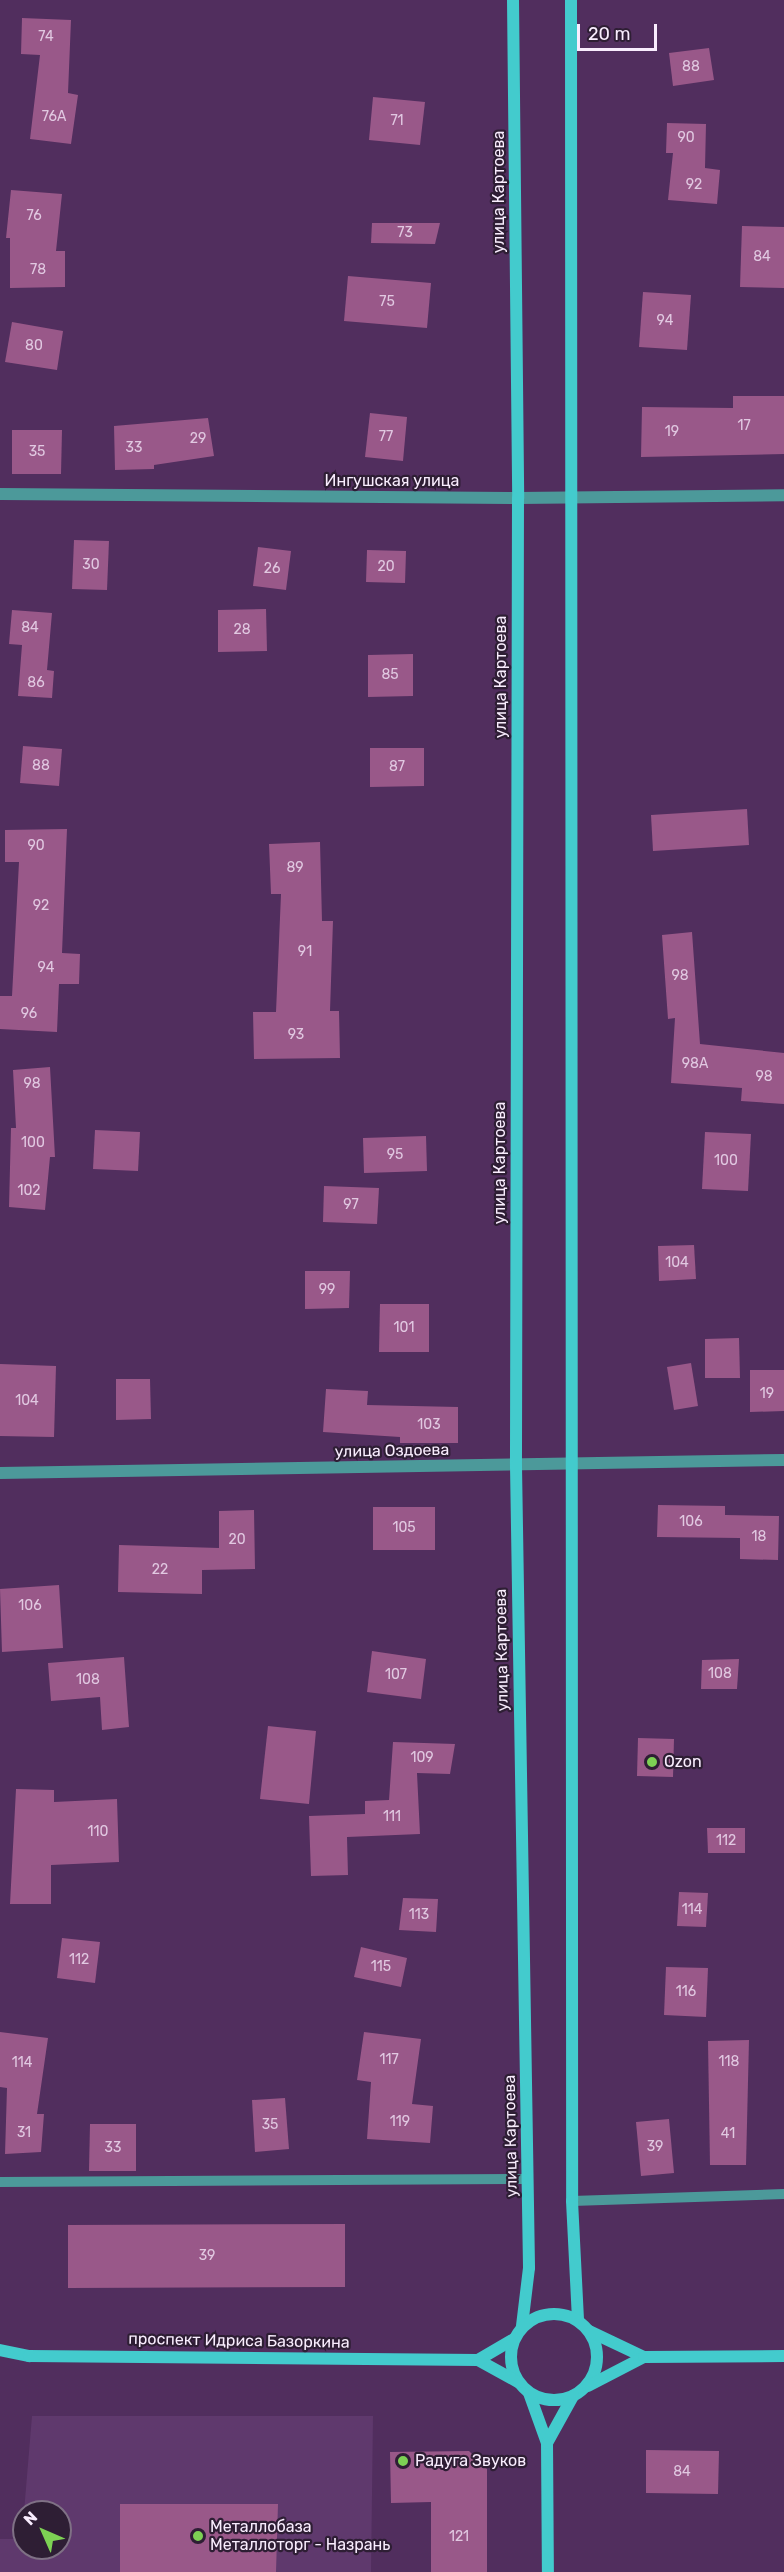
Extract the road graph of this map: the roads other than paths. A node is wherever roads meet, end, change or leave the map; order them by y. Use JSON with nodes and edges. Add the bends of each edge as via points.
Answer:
{"nodes":[{"id":1,"x":513,"y":0,"type":"edge"},
{"id":2,"x":571,"y":0,"type":"edge"},
{"id":3,"x":0,"y":494,"type":"edge"},
{"id":4,"x":784,"y":495,"type":"edge"},
{"id":5,"x":572,"y":497,"type":"junction"},
{"id":6,"x":518,"y":498,"type":"junction"},
{"id":7,"x":784,"y":1461,"type":"edge"},
{"id":8,"x":574,"y":1463,"type":"junction"},
{"id":9,"x":516,"y":1466,"type":"junction"},
{"id":10,"x":0,"y":1473,"type":"edge"},
{"id":11,"x":528,"y":2179,"type":"junction"},
{"id":12,"x":0,"y":2182,"type":"edge"},
{"id":13,"x":784,"y":2194,"type":"edge"},
{"id":14,"x":572,"y":2201,"type":"junction"},
{"id":15,"x":578,"y":2320,"type":"junction"},
{"id":16,"x":522,"y":2326,"type":"junction"},
{"id":17,"x":589,"y":2331,"type":"junction"},
{"id":18,"x":514,"y":2339,"type":"junction"},
{"id":19,"x":0,"y":2350,"type":"edge"},
{"id":20,"x":784,"y":2356,"type":"edge"},
{"id":21,"x":644,"y":2357,"type":"junction"},
{"id":22,"x":478,"y":2360,"type":"junction"},
{"id":23,"x":518,"y":2382,"type":"junction"},
{"id":24,"x":585,"y":2387,"type":"junction"},
{"id":25,"x":529,"y":2393,"type":"junction"},
{"id":26,"x":573,"y":2396,"type":"junction"},
{"id":27,"x":547,"y":2442,"type":"junction"},
{"id":28,"x":548,"y":2572,"type":"edge"}],
"edges":[{"from":1,"to":6,"type":"main road","name":"улица Картоева"},
{"from":2,"to":5,"type":"main road"},
{"from":3,"to":6,"type":"street","name":"Ингушская улица"},
{"from":4,"to":5,"type":"street","name":"Ингушская улица"},
{"from":5,"to":6,"type":"street","name":"Ингушская улица"},
{"from":5,"to":8,"type":"main road"},
{"from":6,"to":9,"type":"main road","name":"улица Картоева"},
{"from":7,"to":8,"type":"street","name":"улица Оздоева"},
{"from":8,"to":9,"type":"street","name":"улица Оздоева"},
{"from":8,"to":14,"type":"main road"},
{"from":9,"to":10,"type":"street","name":"улица Оздоева"},
{"from":9,"to":11,"type":"main road","name":"улица Картоева"},
{"from":11,"to":12,"type":"lane"},
{"from":11,"to":16,"type":"main road","name":"улица Картоева","via":[[529,2268]]},
{"from":13,"to":14,"type":"lane"},
{"from":14,"to":15,"type":"main road"},
{"from":15,"to":16,"type":"main road","via":[[549,2313]]},
{"from":15,"to":17,"type":"main road"},
{"from":16,"to":18,"type":"main road"},
{"from":17,"to":21,"type":"main road"},
{"from":17,"to":24,"type":"main road","via":[[597,2360]]},
{"from":18,"to":22,"type":"main road"},
{"from":18,"to":23,"type":"main road","via":[[512,2369]]},
{"from":19,"to":22,"type":"main road","name":"проспект Идриса Базоркина","via":[[29,2356]]},
{"from":20,"to":21,"type":"main road"},
{"from":21,"to":24,"type":"main road"},
{"from":22,"to":23,"type":"main road","name":"проспект Идриса Базоркина"},
{"from":23,"to":25,"type":"main road"},
{"from":24,"to":26,"type":"main road"},
{"from":25,"to":26,"type":"main road","via":[[543,2400]]},
{"from":25,"to":27,"type":"main road"},
{"from":26,"to":27,"type":"main road"},
{"from":27,"to":28,"type":"main road"}]}
